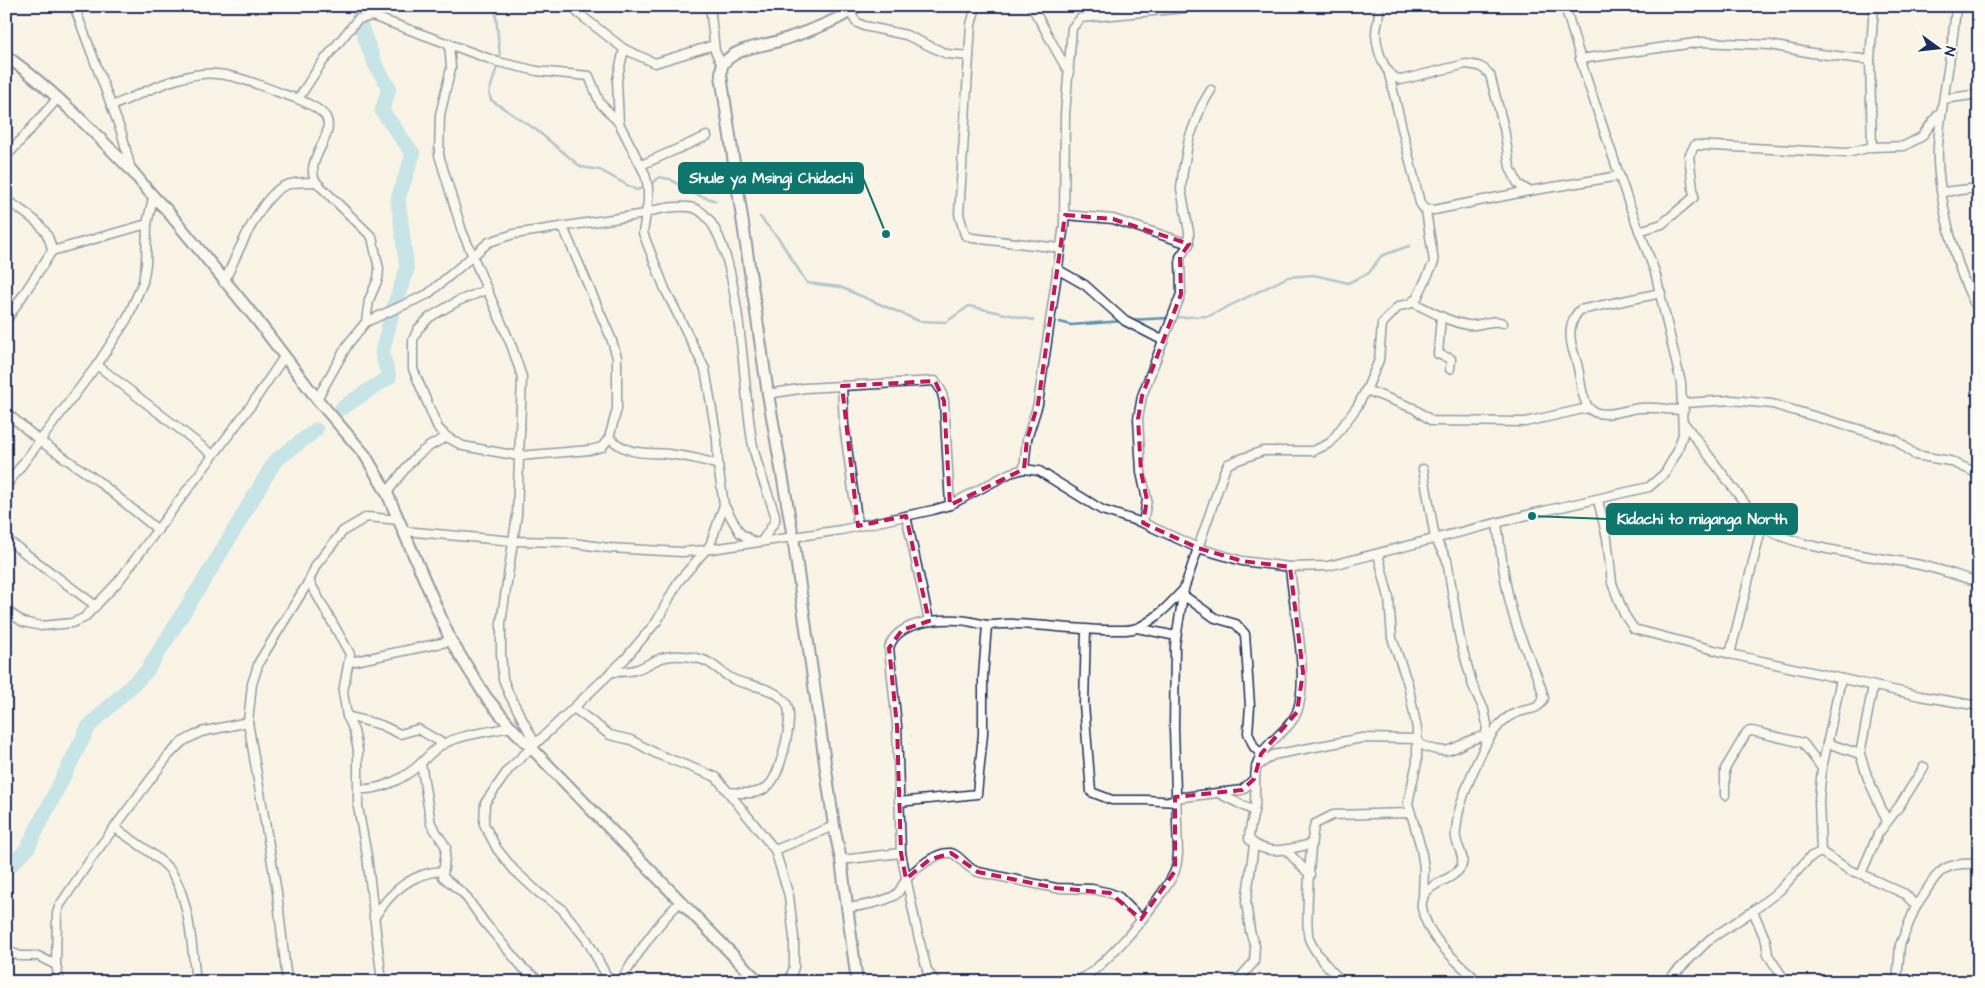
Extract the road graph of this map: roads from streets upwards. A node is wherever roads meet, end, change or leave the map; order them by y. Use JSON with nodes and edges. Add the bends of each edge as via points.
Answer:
{"nodes":[{"id":1,"x":74,"y":6,"type":"edge"},
{"id":2,"x":573,"y":6,"type":"edge"},
{"id":3,"x":710,"y":6,"type":"edge"},
{"id":4,"x":976,"y":6,"type":"edge"},
{"id":5,"x":1032,"y":6,"type":"edge"},
{"id":6,"x":1205,"y":6,"type":"edge"},
{"id":7,"x":1379,"y":6,"type":"edge"},
{"id":8,"x":1565,"y":6,"type":"edge"},
{"id":9,"x":1874,"y":6,"type":"edge"},
{"id":10,"x":1956,"y":6,"type":"edge"},
{"id":11,"x":1177,"y":7,"type":"edge"},
{"id":12,"x":854,"y":9,"type":"edge"},
{"id":13,"x":449,"y":43,"type":"junction"},
{"id":14,"x":714,"y":45,"type":"junction"},
{"id":15,"x":624,"y":49,"type":"junction"},
{"id":16,"x":6,"y":56,"type":"edge"},
{"id":17,"x":969,"y":56,"type":"junction"},
{"id":18,"x":1580,"y":59,"type":"junction"},
{"id":19,"x":1870,"y":60,"type":"junction"},
{"id":20,"x":722,"y":64,"type":"junction"},
{"id":21,"x":1069,"y":72,"type":"junction"},
{"id":22,"x":1389,"y":74,"type":"junction"},
{"id":23,"x":1211,"y":90,"type":"dead end"},
{"id":24,"x":1979,"y":94,"type":"edge"},
{"id":25,"x":57,"y":99,"type":"junction"},
{"id":26,"x":298,"y":99,"type":"junction"},
{"id":27,"x":1944,"y":99,"type":"junction"},
{"id":28,"x":112,"y":106,"type":"junction"},
{"id":29,"x":1942,"y":110,"type":"junction"},
{"id":30,"x":619,"y":123,"type":"junction"},
{"id":31,"x":707,"y":136,"type":"dead end"},
{"id":32,"x":1872,"y":147,"type":"junction"},
{"id":33,"x":6,"y":157,"type":"edge"},
{"id":34,"x":641,"y":165,"type":"junction"},
{"id":35,"x":132,"y":172,"type":"junction"},
{"id":36,"x":1620,"y":176,"type":"junction"},
{"id":37,"x":316,"y":182,"type":"junction"},
{"id":38,"x":1979,"y":188,"type":"edge"},
{"id":39,"x":1528,"y":191,"type":"junction"},
{"id":40,"x":1942,"y":192,"type":"junction"},
{"id":41,"x":153,"y":198,"type":"junction"},
{"id":42,"x":6,"y":199,"type":"edge"},
{"id":43,"x":1426,"y":211,"type":"junction"},
{"id":44,"x":645,"y":214,"type":"junction"},
{"id":45,"x":1065,"y":215,"type":"junction"},
{"id":46,"x":147,"y":224,"type":"junction"},
{"id":47,"x":563,"y":227,"type":"junction"},
{"id":48,"x":1639,"y":231,"type":"junction"},
{"id":49,"x":1189,"y":244,"type":"junction"},
{"id":50,"x":1060,"y":248,"type":"junction"},
{"id":51,"x":52,"y":251,"type":"junction"},
{"id":52,"x":472,"y":257,"type":"junction"},
{"id":53,"x":1056,"y":269,"type":"junction"},
{"id":54,"x":224,"y":283,"type":"junction"},
{"id":55,"x":486,"y":290,"type":"junction"},
{"id":56,"x":1661,"y":293,"type":"junction"},
{"id":57,"x":1412,"y":302,"type":"junction"},
{"id":58,"x":1979,"y":311,"type":"edge"},
{"id":59,"x":1442,"y":316,"type":"junction"},
{"id":60,"x":6,"y":321,"type":"edge"},
{"id":61,"x":366,"y":322,"type":"junction"},
{"id":62,"x":1503,"y":323,"type":"dead end"},
{"id":63,"x":1164,"y":341,"type":"junction"},
{"id":64,"x":284,"y":357,"type":"junction"},
{"id":65,"x":97,"y":365,"type":"junction"},
{"id":66,"x":1450,"y":369,"type":"dead end"},
{"id":67,"x":842,"y":386,"type":"junction"},
{"id":68,"x":1366,"y":390,"type":"junction"},
{"id":69,"x":768,"y":394,"type":"junction"},
{"id":70,"x":317,"y":399,"type":"junction"},
{"id":71,"x":1684,"y":407,"type":"junction"},
{"id":72,"x":1588,"y":408,"type":"junction"},
{"id":73,"x":6,"y":412,"type":"edge"},
{"id":74,"x":1684,"y":423,"type":"junction"},
{"id":75,"x":447,"y":437,"type":"junction"},
{"id":76,"x":609,"y":438,"type":"junction"},
{"id":77,"x":40,"y":441,"type":"junction"},
{"id":78,"x":213,"y":455,"type":"junction"},
{"id":79,"x":519,"y":456,"type":"junction"},
{"id":80,"x":718,"y":465,"type":"junction"},
{"id":81,"x":1024,"y":468,"type":"junction"},
{"id":82,"x":1423,"y":469,"type":"dead end"},
{"id":83,"x":1979,"y":474,"type":"edge"},
{"id":84,"x":6,"y":486,"type":"edge"},
{"id":85,"x":387,"y":493,"type":"junction"},
{"id":86,"x":1598,"y":500,"type":"junction"},
{"id":87,"x":724,"y":504,"type":"junction"},
{"id":88,"x":950,"y":505,"type":"junction"},
{"id":89,"x":906,"y":516,"type":"junction"},
{"id":90,"x":399,"y":520,"type":"junction"},
{"id":91,"x":1143,"y":523,"type":"junction"},
{"id":92,"x":1497,"y":524,"type":"junction"},
{"id":93,"x":858,"y":526,"type":"junction"},
{"id":94,"x":1762,"y":526,"type":"junction"},
{"id":95,"x":158,"y":530,"type":"junction"},
{"id":96,"x":404,"y":531,"type":"junction"},
{"id":97,"x":793,"y":537,"type":"junction"},
{"id":98,"x":1435,"y":538,"type":"junction"},
{"id":99,"x":6,"y":539,"type":"edge"},
{"id":100,"x":513,"y":541,"type":"junction"},
{"id":101,"x":762,"y":541,"type":"junction"},
{"id":102,"x":754,"y":542,"type":"junction"},
{"id":103,"x":1198,"y":548,"type":"junction"},
{"id":104,"x":705,"y":550,"type":"junction"},
{"id":105,"x":1378,"y":554,"type":"junction"},
{"id":106,"x":1290,"y":567,"type":"junction"},
{"id":107,"x":309,"y":581,"type":"junction"},
{"id":108,"x":1979,"y":582,"type":"edge"},
{"id":109,"x":1183,"y":592,"type":"junction"},
{"id":110,"x":96,"y":606,"type":"junction"},
{"id":111,"x":6,"y":610,"type":"edge"},
{"id":112,"x":929,"y":621,"type":"junction"},
{"id":113,"x":987,"y":625,"type":"junction"},
{"id":114,"x":1137,"y":628,"type":"junction"},
{"id":115,"x":1086,"y":630,"type":"junction"},
{"id":116,"x":1176,"y":636,"type":"junction"},
{"id":117,"x":451,"y":642,"type":"junction"},
{"id":118,"x":1730,"y":654,"type":"junction"},
{"id":119,"x":350,"y":662,"type":"junction"},
{"id":120,"x":612,"y":672,"type":"junction"},
{"id":121,"x":1841,"y":679,"type":"junction"},
{"id":122,"x":1873,"y":686,"type":"junction"},
{"id":123,"x":1979,"y":706,"type":"edge"},
{"id":124,"x":575,"y":709,"type":"junction"},
{"id":125,"x":347,"y":716,"type":"junction"},
{"id":126,"x":248,"y":722,"type":"junction"},
{"id":127,"x":510,"y":727,"type":"junction"},
{"id":128,"x":1486,"y":736,"type":"junction"},
{"id":129,"x":1418,"y":742,"type":"junction"},
{"id":130,"x":1827,"y":743,"type":"junction"},
{"id":131,"x":444,"y":744,"type":"junction"},
{"id":132,"x":533,"y":745,"type":"junction"},
{"id":133,"x":1484,"y":747,"type":"junction"},
{"id":134,"x":1261,"y":754,"type":"junction"},
{"id":135,"x":1860,"y":754,"type":"junction"},
{"id":136,"x":421,"y":763,"type":"junction"},
{"id":137,"x":1256,"y":767,"type":"junction"},
{"id":138,"x":1924,"y":767,"type":"dead end"},
{"id":139,"x":1822,"y":768,"type":"junction"},
{"id":140,"x":1254,"y":779,"type":"junction"},
{"id":141,"x":358,"y":789,"type":"junction"},
{"id":142,"x":729,"y":792,"type":"junction"},
{"id":143,"x":1218,"y":793,"type":"junction"},
{"id":144,"x":1725,"y":795,"type":"dead end"},
{"id":145,"x":1175,"y":800,"type":"junction"},
{"id":146,"x":899,"y":802,"type":"junction"},
{"id":147,"x":1254,"y":811,"type":"junction"},
{"id":148,"x":1409,"y":814,"type":"junction"},
{"id":149,"x":1887,"y":821,"type":"junction"},
{"id":150,"x":834,"y":826,"type":"junction"},
{"id":151,"x":115,"y":828,"type":"junction"},
{"id":152,"x":1311,"y":844,"type":"junction"},
{"id":153,"x":1254,"y":845,"type":"junction"},
{"id":154,"x":775,"y":850,"type":"junction"},
{"id":155,"x":1286,"y":850,"type":"junction"},
{"id":156,"x":1821,"y":852,"type":"junction"},
{"id":157,"x":901,"y":853,"type":"junction"},
{"id":158,"x":841,"y":860,"type":"junction"},
{"id":159,"x":1979,"y":864,"type":"edge"},
{"id":160,"x":442,"y":871,"type":"junction"},
{"id":161,"x":1424,"y":873,"type":"junction"},
{"id":162,"x":1861,"y":874,"type":"junction"},
{"id":163,"x":1310,"y":875,"type":"junction"},
{"id":164,"x":906,"y":879,"type":"junction"},
{"id":165,"x":1439,"y":881,"type":"junction"},
{"id":166,"x":1423,"y":899,"type":"junction"},
{"id":167,"x":680,"y":902,"type":"junction"},
{"id":168,"x":1916,"y":906,"type":"junction"},
{"id":169,"x":846,"y":908,"type":"junction"},
{"id":170,"x":1753,"y":911,"type":"junction"},
{"id":171,"x":374,"y":918,"type":"junction"},
{"id":172,"x":1141,"y":919,"type":"junction"},
{"id":173,"x":6,"y":950,"type":"edge"},
{"id":174,"x":56,"y":965,"type":"junction"},
{"id":175,"x":60,"y":982,"type":"edge"},
{"id":176,"x":196,"y":982,"type":"edge"},
{"id":177,"x":287,"y":982,"type":"edge"},
{"id":178,"x":382,"y":982,"type":"edge"},
{"id":179,"x":542,"y":982,"type":"edge"},
{"id":180,"x":610,"y":982,"type":"edge"},
{"id":181,"x":620,"y":982,"type":"edge"},
{"id":182,"x":759,"y":982,"type":"edge"},
{"id":183,"x":788,"y":982,"type":"edge"},
{"id":184,"x":857,"y":982,"type":"edge"},
{"id":185,"x":934,"y":982,"type":"edge"},
{"id":186,"x":1074,"y":982,"type":"edge"},
{"id":187,"x":1236,"y":982,"type":"edge"},
{"id":188,"x":1342,"y":982,"type":"edge"},
{"id":189,"x":1479,"y":982,"type":"edge"},
{"id":190,"x":1666,"y":982,"type":"edge"},
{"id":191,"x":1786,"y":982,"type":"edge"},
{"id":192,"x":1897,"y":982,"type":"edge"}],
"edges":[{"from":1,"to":28,"type":"street"},
{"from":2,"to":15,"type":"street"},
{"from":3,"to":14,"type":"street"},
{"from":4,"to":17,"type":"street"},
{"from":5,"to":21,"type":"street"},
{"from":6,"to":11,"type":"street"},
{"from":7,"to":22,"type":"street","via":[[1376,35]]},
{"from":8,"to":18,"type":"street"},
{"from":9,"to":19,"type":"street"},
{"from":10,"to":27,"type":"street"},
{"from":11,"to":21,"type":"street","via":[[1081,18],[1072,28]]},
{"from":12,"to":17,"type":"street","via":[[856,22],[864,26],[906,36],[947,54]]},
{"from":12,"to":20,"type":"street","via":[[778,41],[734,53]]},
{"from":13,"to":26,"type":"street","via":[[384,19],[372,16],[358,19]]},
{"from":13,"to":30,"type":"street","via":[[498,62],[537,71],[589,76],[600,103]]},
{"from":13,"to":52,"type":"street","via":[[451,68],[440,115],[439,155]]},
{"from":14,"to":15,"type":"street","via":[[655,63]]},
{"from":14,"to":20,"type":"street"},
{"from":15,"to":30,"type":"street","via":[[617,80]]},
{"from":16,"to":25,"type":"street","via":[[36,77]]},
{"from":17,"to":50,"type":"street","via":[[959,214],[965,235]]},
{"from":18,"to":19,"type":"street","via":[[1702,42],[1770,45]]},
{"from":18,"to":36,"type":"street"},
{"from":19,"to":32,"type":"street"},
{"from":20,"to":69,"type":"street","via":[[721,75]]},
{"from":21,"to":45,"type":"street","via":[[1063,171]]},
{"from":22,"to":39,"type":"street","via":[[1401,80],[1466,64],[1475,64],[1486,70],[1504,128],[1510,167],[1518,184]]},
{"from":22,"to":43,"type":"street","via":[[1420,203]]},
{"from":23,"to":49,"type":"street","via":[[1195,123],[1182,172],[1181,189]]},
{"from":24,"to":27,"type":"street"},
{"from":25,"to":33,"type":"street"},
{"from":25,"to":35,"type":"street"},
{"from":26,"to":28,"type":"street","via":[[253,83],[210,74],[186,77]]},
{"from":26,"to":37,"type":"street","via":[[321,113],[327,121],[326,134],[313,166],[312,175]]},
{"from":27,"to":29,"type":"street"},
{"from":28,"to":35,"type":"street"},
{"from":29,"to":32,"type":"street","via":[[1921,137],[1911,144]]},
{"from":29,"to":40,"type":"street","via":[[1938,157]]},
{"from":30,"to":34,"type":"street"},
{"from":31,"to":34,"type":"street"},
{"from":32,"to":48,"type":"street","via":[[1847,153],[1822,153],[1695,145],[1689,156],[1694,197],[1662,224]]},
{"from":34,"to":44,"type":"street","via":[[648,187]]},
{"from":35,"to":41,"type":"street"},
{"from":36,"to":39,"type":"street"},
{"from":36,"to":48,"type":"street"},
{"from":37,"to":54,"type":"street","via":[[297,182],[279,188],[243,238]]},
{"from":37,"to":61,"type":"street","via":[[372,237],[379,269]]},
{"from":38,"to":40,"type":"street"},
{"from":39,"to":43,"type":"street"},
{"from":40,"to":58,"type":"street","via":[[1961,272]]},
{"from":41,"to":46,"type":"street"},
{"from":41,"to":54,"type":"street","via":[[165,208]]},
{"from":42,"to":51,"type":"street","via":[[41,224],[51,241]]},
{"from":43,"to":57,"type":"street","via":[[1434,262]]},
{"from":44,"to":47,"type":"street"},
{"from":44,"to":80,"type":"street","via":[[643,233],[646,243],[664,289],[705,369]]},
{"from":44,"to":101,"type":"street","via":[[662,208],[695,208],[707,218],[723,248],[739,333],[753,445],[775,521]]},
{"from":45,"to":49,"type":"street","via":[[1113,219]]},
{"from":45,"to":50,"type":"street"},
{"from":46,"to":51,"type":"street"},
{"from":46,"to":65,"type":"street","via":[[143,282],[127,319]]},
{"from":47,"to":52,"type":"street","via":[[499,237]]},
{"from":47,"to":76,"type":"street","via":[[614,346],[618,395]]},
{"from":48,"to":56,"type":"street"},
{"from":49,"to":63,"type":"street","via":[[1180,257],[1180,294]]},
{"from":50,"to":53,"type":"street"},
{"from":51,"to":60,"type":"street"},
{"from":52,"to":55,"type":"street"},
{"from":52,"to":61,"type":"street","via":[[428,294]]},
{"from":53,"to":63,"type":"street","via":[[1085,285],[1125,321]]},
{"from":53,"to":81,"type":"street","via":[[1038,404],[1027,439]]},
{"from":54,"to":64,"type":"street"},
{"from":55,"to":75,"type":"street","via":[[430,317],[418,329],[413,340],[413,369],[438,428]]},
{"from":55,"to":79,"type":"street","via":[[522,378]]},
{"from":56,"to":71,"type":"street","via":[[1679,369]]},
{"from":56,"to":72,"type":"street","via":[[1594,306],[1580,310],[1574,317],[1572,348]]},
{"from":57,"to":59,"type":"street"},
{"from":57,"to":68,"type":"street","via":[[1398,306],[1382,324],[1379,360]]},
{"from":59,"to":62,"type":"street","via":[[1468,325],[1496,320]]},
{"from":59,"to":66,"type":"street","via":[[1438,354],[1451,359]]},
{"from":61,"to":70,"type":"street","via":[[348,344]]},
{"from":63,"to":91,"type":"street","via":[[1142,396],[1138,419],[1141,472],[1147,500]]},
{"from":64,"to":70,"type":"street"},
{"from":64,"to":78,"type":"street"},
{"from":65,"to":77,"type":"street"},
{"from":65,"to":78,"type":"street"},
{"from":67,"to":69,"type":"street"},
{"from":67,"to":88,"type":"street","via":[[935,381],[944,401]]},
{"from":67,"to":93,"type":"street"},
{"from":68,"to":72,"type":"street","via":[[1413,408],[1432,421],[1526,422]]},
{"from":68,"to":103,"type":"street","via":[[1330,444],[1321,449],[1263,451],[1228,464]]},
{"from":69,"to":97,"type":"street"},
{"from":70,"to":85,"type":"street","via":[[365,455]]},
{"from":71,"to":72,"type":"street","via":[[1640,408],[1610,414]]},
{"from":71,"to":74,"type":"street"},
{"from":71,"to":83,"type":"street","via":[[1732,400],[1772,404],[1896,440],[1916,455],[1950,461]]},
{"from":73,"to":77,"type":"street"},
{"from":74,"to":86,"type":"street","via":[[1677,452],[1665,473],[1649,487]]},
{"from":74,"to":94,"type":"street"},
{"from":75,"to":79,"type":"street","via":[[463,446]]},
{"from":75,"to":85,"type":"street","via":[[426,446]]},
{"from":76,"to":79,"type":"street","via":[[597,449]]},
{"from":76,"to":80,"type":"street","via":[[632,452],[666,454]]},
{"from":77,"to":84,"type":"street"},
{"from":77,"to":95,"type":"street","via":[[98,481]]},
{"from":78,"to":95,"type":"street"},
{"from":79,"to":100,"type":"street"},
{"from":80,"to":87,"type":"street"},
{"from":81,"to":88,"type":"street"},
{"from":81,"to":91,"type":"street","via":[[1039,471],[1102,510]]},
{"from":82,"to":98,"type":"street"},
{"from":85,"to":90,"type":"street"},
{"from":86,"to":92,"type":"street","via":[[1536,512]]},
{"from":86,"to":118,"type":"street","via":[[1607,538],[1612,583],[1624,614],[1634,629]]},
{"from":87,"to":102,"type":"street","via":[[740,533]]},
{"from":87,"to":104,"type":"street","via":[[713,539]]},
{"from":88,"to":89,"type":"street"},
{"from":89,"to":93,"type":"street"},
{"from":89,"to":112,"type":"street"},
{"from":90,"to":96,"type":"street"},
{"from":90,"to":107,"type":"street","via":[[367,517],[357,521],[343,531],[325,552]]},
{"from":91,"to":103,"type":"street"},
{"from":92,"to":98,"type":"street"},
{"from":92,"to":133,"type":"street","via":[[1512,609],[1544,698],[1536,708],[1506,718]]},
{"from":93,"to":97,"type":"street"},
{"from":94,"to":108,"type":"street","via":[[1786,539],[1919,564]]},
{"from":94,"to":118,"type":"street"},
{"from":95,"to":110,"type":"street"},
{"from":96,"to":100,"type":"street"},
{"from":96,"to":117,"type":"street"},
{"from":97,"to":101,"type":"street"},
{"from":97,"to":150,"type":"street"},
{"from":98,"to":105,"type":"street"},
{"from":98,"to":128,"type":"street","via":[[1447,560],[1460,640],[1473,686],[1484,710]]},
{"from":99,"to":110,"type":"street"},
{"from":100,"to":104,"type":"street"},
{"from":100,"to":132,"type":"street","via":[[501,623],[504,679]]},
{"from":101,"to":102,"type":"street"},
{"from":102,"to":104,"type":"street"},
{"from":103,"to":106,"type":"street","via":[[1242,561]]},
{"from":103,"to":109,"type":"street"},
{"from":104,"to":120,"type":"street","via":[[678,582],[656,621]]},
{"from":105,"to":106,"type":"street","via":[[1328,566]]},
{"from":105,"to":129,"type":"street","via":[[1389,598],[1392,638],[1408,684]]},
{"from":106,"to":134,"type":"street","via":[[1302,672],[1301,690],[1297,712],[1289,725]]},
{"from":107,"to":119,"type":"street","via":[[347,646]]},
{"from":107,"to":126,"type":"street","via":[[259,662],[252,684]]},
{"from":109,"to":114,"type":"street"},
{"from":109,"to":116,"type":"street"},
{"from":109,"to":134,"type":"street","via":[[1215,618],[1236,624],[1245,634],[1250,706],[1248,733]]},
{"from":110,"to":111,"type":"street","via":[[84,618],[57,626],[23,622]]},
{"from":112,"to":113,"type":"street","via":[[960,620]]},
{"from":112,"to":146,"type":"street","via":[[902,630],[891,640],[889,648],[897,726]]},
{"from":113,"to":115,"type":"street"},
{"from":113,"to":146,"type":"street","via":[[977,794]]},
{"from":114,"to":115,"type":"street"},
{"from":114,"to":116,"type":"street"},
{"from":115,"to":145,"type":"street","via":[[1084,704],[1091,792],[1112,800]]},
{"from":116,"to":145,"type":"street"},
{"from":117,"to":119,"type":"street"},
{"from":117,"to":127,"type":"street","via":[[486,697]]},
{"from":118,"to":121,"type":"street"},
{"from":119,"to":125,"type":"street","via":[[342,686]]},
{"from":120,"to":124,"type":"street"},
{"from":120,"to":142,"type":"street","via":[[638,669],[665,657],[695,658],[713,663],[734,680],[768,690],[786,701],[789,718],[784,755],[775,777],[762,790],[753,793]]},
{"from":121,"to":122,"type":"street"},
{"from":121,"to":130,"type":"street"},
{"from":122,"to":123,"type":"street"},
{"from":122,"to":135,"type":"street"},
{"from":124,"to":132,"type":"street"},
{"from":124,"to":142,"type":"street","via":[[610,736],[635,741],[657,754],[704,771],[716,777]]},
{"from":125,"to":131,"type":"street","via":[[400,734],[418,729]]},
{"from":125,"to":141,"type":"street","via":[[358,750]]},
{"from":126,"to":151,"type":"street","via":[[201,732],[182,742],[153,775]]},
{"from":126,"to":177,"type":"street","via":[[278,892]]},
{"from":127,"to":131,"type":"street"},
{"from":127,"to":132,"type":"street"},
{"from":128,"to":129,"type":"street","via":[[1468,739],[1448,752],[1440,752]]},
{"from":128,"to":133,"type":"street"},
{"from":129,"to":137,"type":"street","via":[[1362,738],[1273,756]]},
{"from":129,"to":148,"type":"street"},
{"from":130,"to":135,"type":"street"},
{"from":130,"to":139,"type":"street"},
{"from":131,"to":136,"type":"street"},
{"from":132,"to":167,"type":"street"},
{"from":132,"to":180,"type":"street","via":[[509,769],[485,802],[484,824],[497,849],[514,870],[561,908],[587,940]]},
{"from":133,"to":165,"type":"street","via":[[1457,819],[1456,839],[1463,860],[1461,867],[1448,880]]},
{"from":134,"to":137,"type":"street"},
{"from":135,"to":149,"type":"street"},
{"from":136,"to":141,"type":"street","via":[[403,777],[380,787]]},
{"from":136,"to":160,"type":"street","via":[[431,824],[446,847]]},
{"from":137,"to":140,"type":"street"},
{"from":138,"to":149,"type":"street"},
{"from":139,"to":144,"type":"street","via":[[1799,740],[1747,732],[1725,768]]},
{"from":139,"to":156,"type":"street","via":[[1819,800]]},
{"from":140,"to":143,"type":"street","via":[[1242,790]]},
{"from":140,"to":147,"type":"street"},
{"from":141,"to":171,"type":"street"},
{"from":142,"to":154,"type":"street"},
{"from":143,"to":145,"type":"street"},
{"from":143,"to":147,"type":"street"},
{"from":145,"to":172,"type":"street","via":[[1178,854],[1175,871]]},
{"from":146,"to":157,"type":"street"},
{"from":147,"to":153,"type":"street","via":[[1249,839]]},
{"from":148,"to":152,"type":"street","via":[[1333,815],[1315,824]]},
{"from":148,"to":161,"type":"street","via":[[1419,838]]},
{"from":149,"to":162,"type":"street","via":[[1871,846]]},
{"from":150,"to":154,"type":"street"},
{"from":150,"to":158,"type":"street"},
{"from":151,"to":174,"type":"street","via":[[60,905],[55,925]]},
{"from":151,"to":176,"type":"street","via":[[169,869],[179,886]]},
{"from":152,"to":155,"type":"street"},
{"from":152,"to":163,"type":"street"},
{"from":153,"to":155,"type":"street","via":[[1262,849]]},
{"from":153,"to":187,"type":"street","via":[[1246,902],[1255,946],[1254,962]]},
{"from":154,"to":183,"type":"street","via":[[789,896],[794,938],[794,967]]},
{"from":155,"to":163,"type":"street"},
{"from":156,"to":162,"type":"street","via":[[1851,872]]},
{"from":156,"to":170,"type":"street","via":[[1810,856],[1780,890]]},
{"from":157,"to":158,"type":"street"},
{"from":157,"to":164,"type":"street"},
{"from":158,"to":169,"type":"street"},
{"from":159,"to":168,"type":"street","via":[[1959,862],[1946,867]]},
{"from":160,"to":171,"type":"street","via":[[419,875],[407,882],[391,894]]},
{"from":160,"to":179,"type":"street","via":[[443,877],[464,894],[523,968]]},
{"from":161,"to":165,"type":"street"},
{"from":161,"to":166,"type":"street"},
{"from":162,"to":168,"type":"street","via":[[1905,894]]},
{"from":163,"to":188,"type":"street","via":[[1309,938],[1318,955]]},
{"from":164,"to":169,"type":"street","via":[[895,895]]},
{"from":164,"to":172,"type":"street","via":[[930,860],[951,853],[968,869],[978,872],[1056,888],[1110,893],[1119,897]]},
{"from":164,"to":185,"type":"street","via":[[927,970]]},
{"from":165,"to":166,"type":"street","via":[[1429,888]]},
{"from":166,"to":189,"type":"street","via":[[1425,918],[1438,942]]},
{"from":167,"to":181,"type":"street","via":[[639,950]]},
{"from":167,"to":182,"type":"street"},
{"from":168,"to":192,"type":"street","via":[[1900,945]]},
{"from":169,"to":184,"type":"street"},
{"from":170,"to":190,"type":"street","via":[[1710,939]]},
{"from":170,"to":191,"type":"street","via":[[1766,941],[1768,955]]},
{"from":171,"to":178,"type":"street"},
{"from":172,"to":186,"type":"street","via":[[1092,973]]},
{"from":173,"to":174,"type":"street","via":[[20,956],[38,956]]},
{"from":174,"to":175,"type":"street"}]}
